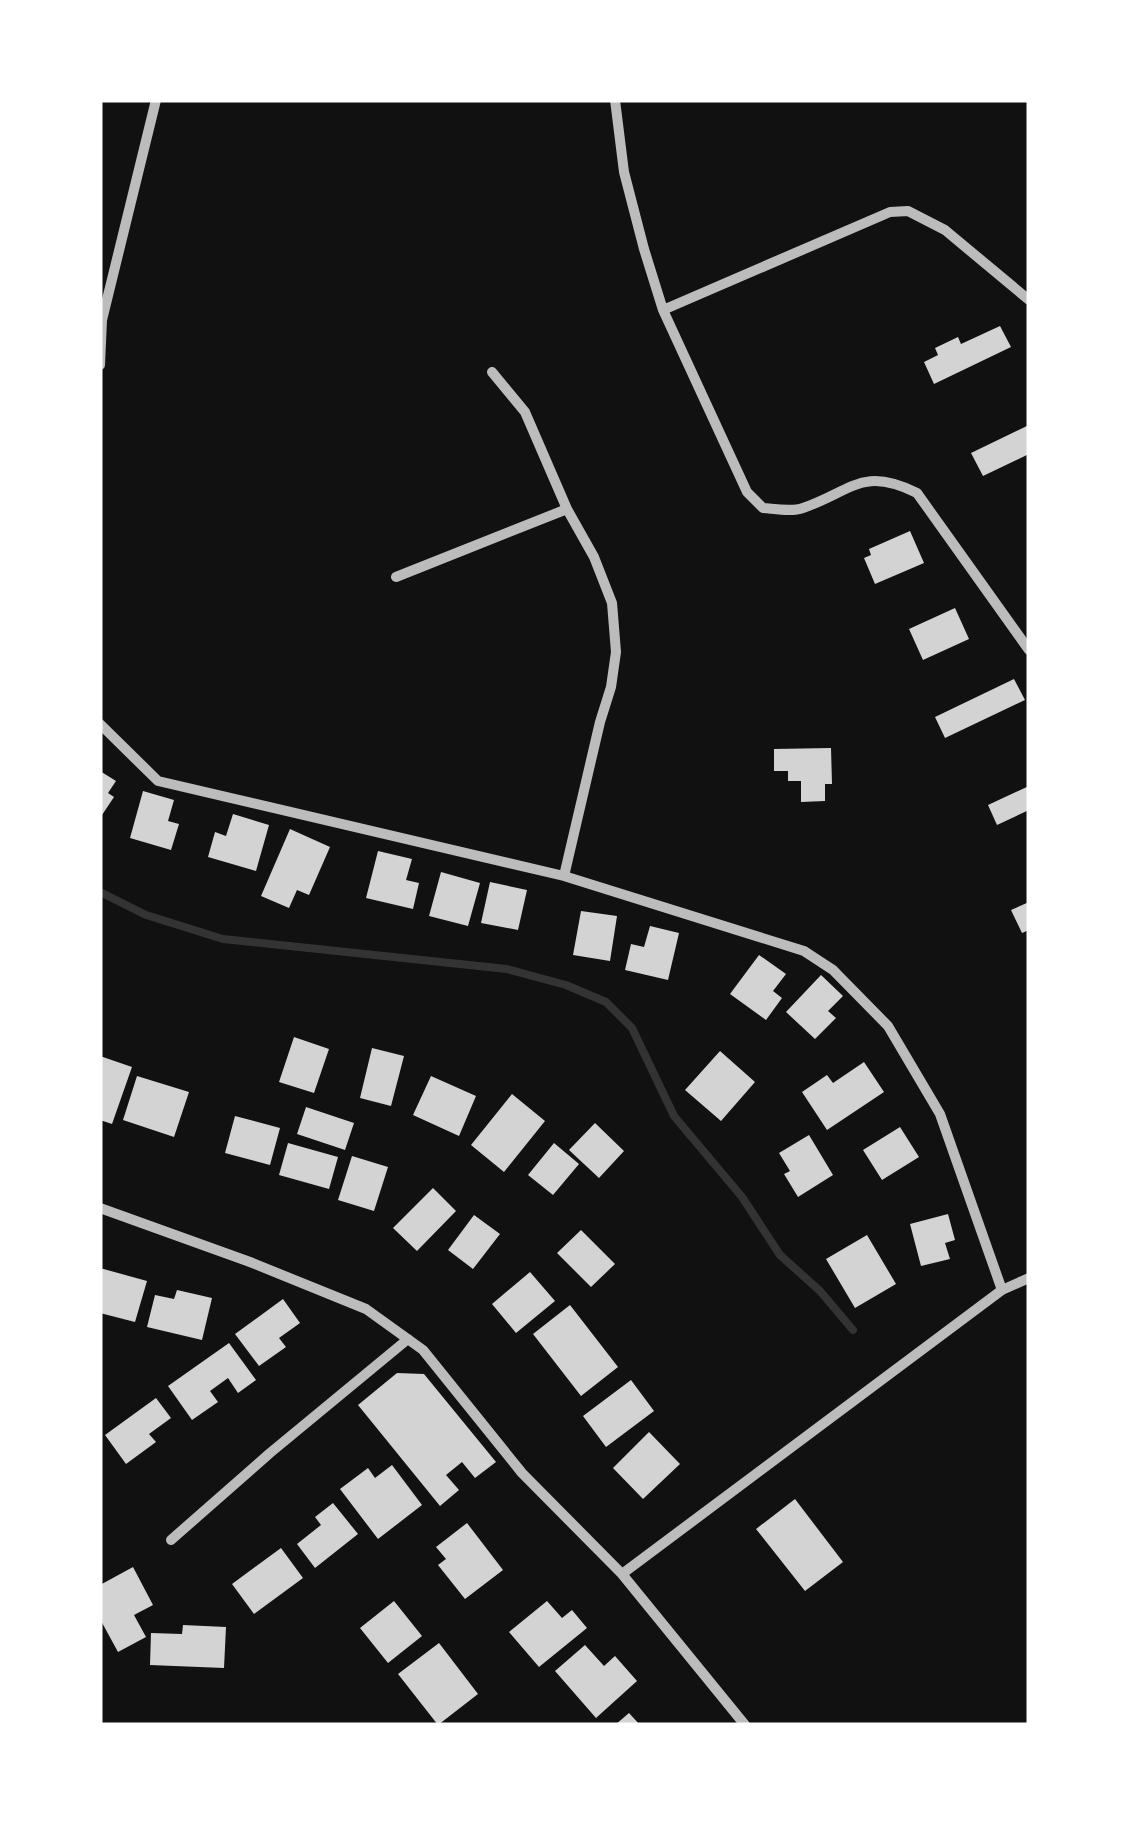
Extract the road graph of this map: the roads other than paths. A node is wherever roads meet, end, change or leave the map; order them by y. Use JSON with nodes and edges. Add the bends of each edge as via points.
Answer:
{"nodes":[{"id":1,"x":156,"y":100,"type":"edge"},
{"id":2,"x":615,"y":100,"type":"edge"},
{"id":3,"x":1029,"y":300,"type":"edge"},
{"id":4,"x":663,"y":310,"type":"junction"},
{"id":5,"x":101,"y":320,"type":"edge"},
{"id":6,"x":100,"y":365,"type":"edge"},
{"id":7,"x":492,"y":372,"type":"dead end"},
{"id":8,"x":567,"y":510,"type":"junction"},
{"id":9,"x":396,"y":577,"type":"dead end"},
{"id":10,"x":1029,"y":650,"type":"edge"},
{"id":11,"x":100,"y":724,"type":"edge"},
{"id":12,"x":564,"y":876,"type":"junction"},
{"id":13,"x":100,"y":1208,"type":"edge"},
{"id":14,"x":1029,"y":1278,"type":"edge"},
{"id":15,"x":1002,"y":1290,"type":"junction"},
{"id":16,"x":408,"y":1338,"type":"junction"},
{"id":17,"x":171,"y":1540,"type":"dead end"},
{"id":18,"x":622,"y":1574,"type":"junction"},
{"id":19,"x":744,"y":1725,"type":"edge"}],
"edges":[{"from":1,"to":5,"type":"street"},
{"from":2,"to":4,"type":"street","via":[[624,172]]},
{"from":3,"to":4,"type":"street","via":[[945,230],[908,211],[890,212]]},
{"from":4,"to":10,"type":"street","via":[[746,492],[763,508],[800,510],[867,480],[917,492]]},
{"from":5,"to":6,"type":"street"},
{"from":7,"to":8,"type":"street","via":[[525,412]]},
{"from":8,"to":9,"type":"street"},
{"from":8,"to":12,"type":"street","via":[[612,603],[616,652]]},
{"from":11,"to":12,"type":"street","via":[[158,780]]},
{"from":12,"to":15,"type":"street","via":[[804,952],[833,970],[888,1026],[940,1114]]},
{"from":13,"to":16,"type":"street","via":[[366,1309]]},
{"from":14,"to":15,"type":"street"},
{"from":15,"to":18,"type":"street"},
{"from":16,"to":17,"type":"street"},
{"from":16,"to":18,"type":"street","via":[[522,1474]]},
{"from":18,"to":19,"type":"street"}]}
